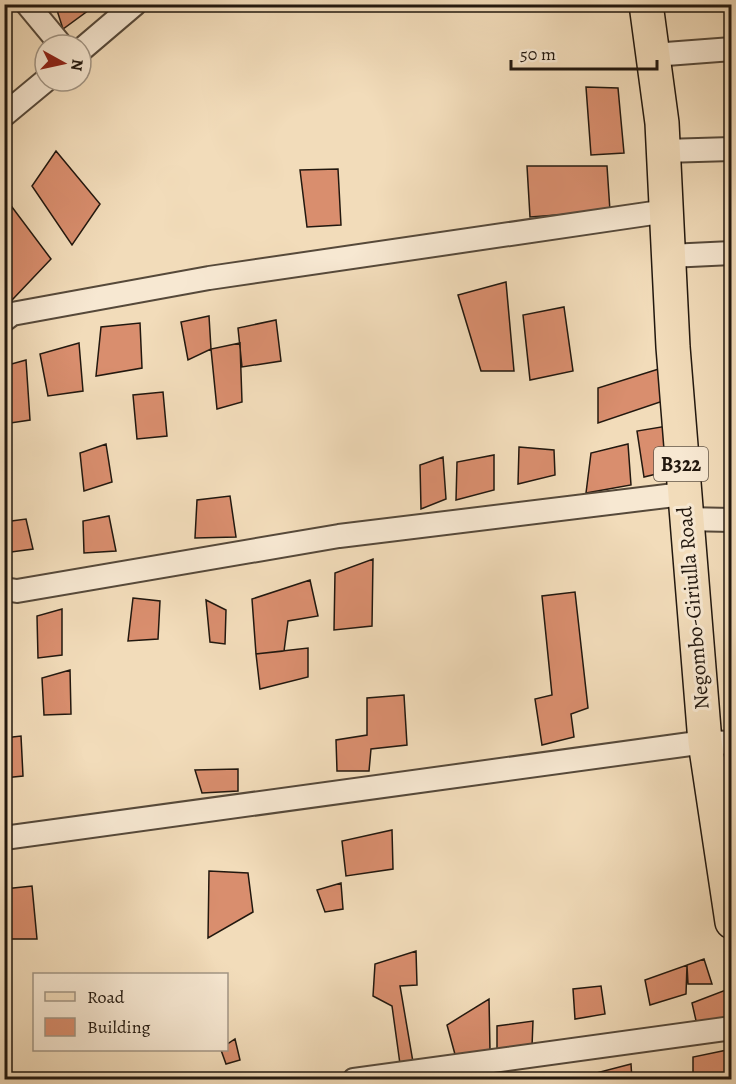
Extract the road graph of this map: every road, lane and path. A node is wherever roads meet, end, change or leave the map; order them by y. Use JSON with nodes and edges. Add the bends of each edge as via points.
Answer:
{"nodes":[{"id":1,"x":27,"y":4,"type":"edge"},
{"id":2,"x":135,"y":4,"type":"edge"},
{"id":3,"x":646,"y":4,"type":"edge"},
{"id":4,"x":51,"y":33,"type":"edge"},
{"id":5,"x":93,"y":40,"type":"edge"},
{"id":6,"x":732,"y":49,"type":"edge"},
{"id":7,"x":653,"y":55,"type":"junction"},
{"id":8,"x":33,"y":91,"type":"edge"},
{"id":9,"x":4,"y":115,"type":"edge"},
{"id":10,"x":732,"y":149,"type":"edge"},
{"id":11,"x":664,"y":151,"type":"junction"},
{"id":12,"x":667,"y":211,"type":"junction"},
{"id":13,"x":732,"y":253,"type":"edge"},
{"id":14,"x":669,"y":256,"type":"junction"},
{"id":15,"x":4,"y":320,"type":"edge"},
{"id":16,"x":684,"y":506,"type":"junction"},
{"id":17,"x":732,"y":520,"type":"edge"},
{"id":18,"x":4,"y":589,"type":"edge"},
{"id":19,"x":718,"y":742,"type":"edge"},
{"id":20,"x":4,"y":838,"type":"edge"},
{"id":21,"x":732,"y":922,"type":"edge"},
{"id":22,"x":732,"y":1028,"type":"edge"},
{"id":23,"x":354,"y":1080,"type":"edge"}],
"edges":[{"from":1,"to":4,"type":"street"},
{"from":2,"to":5,"type":"street"},
{"from":3,"to":7,"type":"main road","name":"Negombo-Giriulla Road","number":"B322"},
{"from":6,"to":7,"type":"street"},
{"from":7,"to":11,"type":"main road","name":"Negombo-Giriulla Road","number":"B322"},
{"from":8,"to":9,"type":"street"},
{"from":10,"to":11,"type":"street"},
{"from":11,"to":12,"type":"main road","name":"Negombo-Giriulla Road","number":"B322"},
{"from":12,"to":14,"type":"main road","name":"Negombo-Giriulla Road","number":"B322"},
{"from":12,"to":15,"type":"street","via":[[208,278],[12,314]]},
{"from":13,"to":14,"type":"street"},
{"from":14,"to":16,"type":"main road","name":"Negombo-Giriulla Road","number":"B322"},
{"from":16,"to":17,"type":"street"},
{"from":16,"to":18,"type":"street","via":[[339,536],[17,591]]},
{"from":16,"to":19,"type":"main road","name":"Negombo-Giriulla Road","number":"B322"},
{"from":19,"to":20,"type":"street"},
{"from":19,"to":21,"type":"main road","name":"Negombo-Giriulla Road","number":"B322"},
{"from":22,"to":23,"type":"street"}]}
